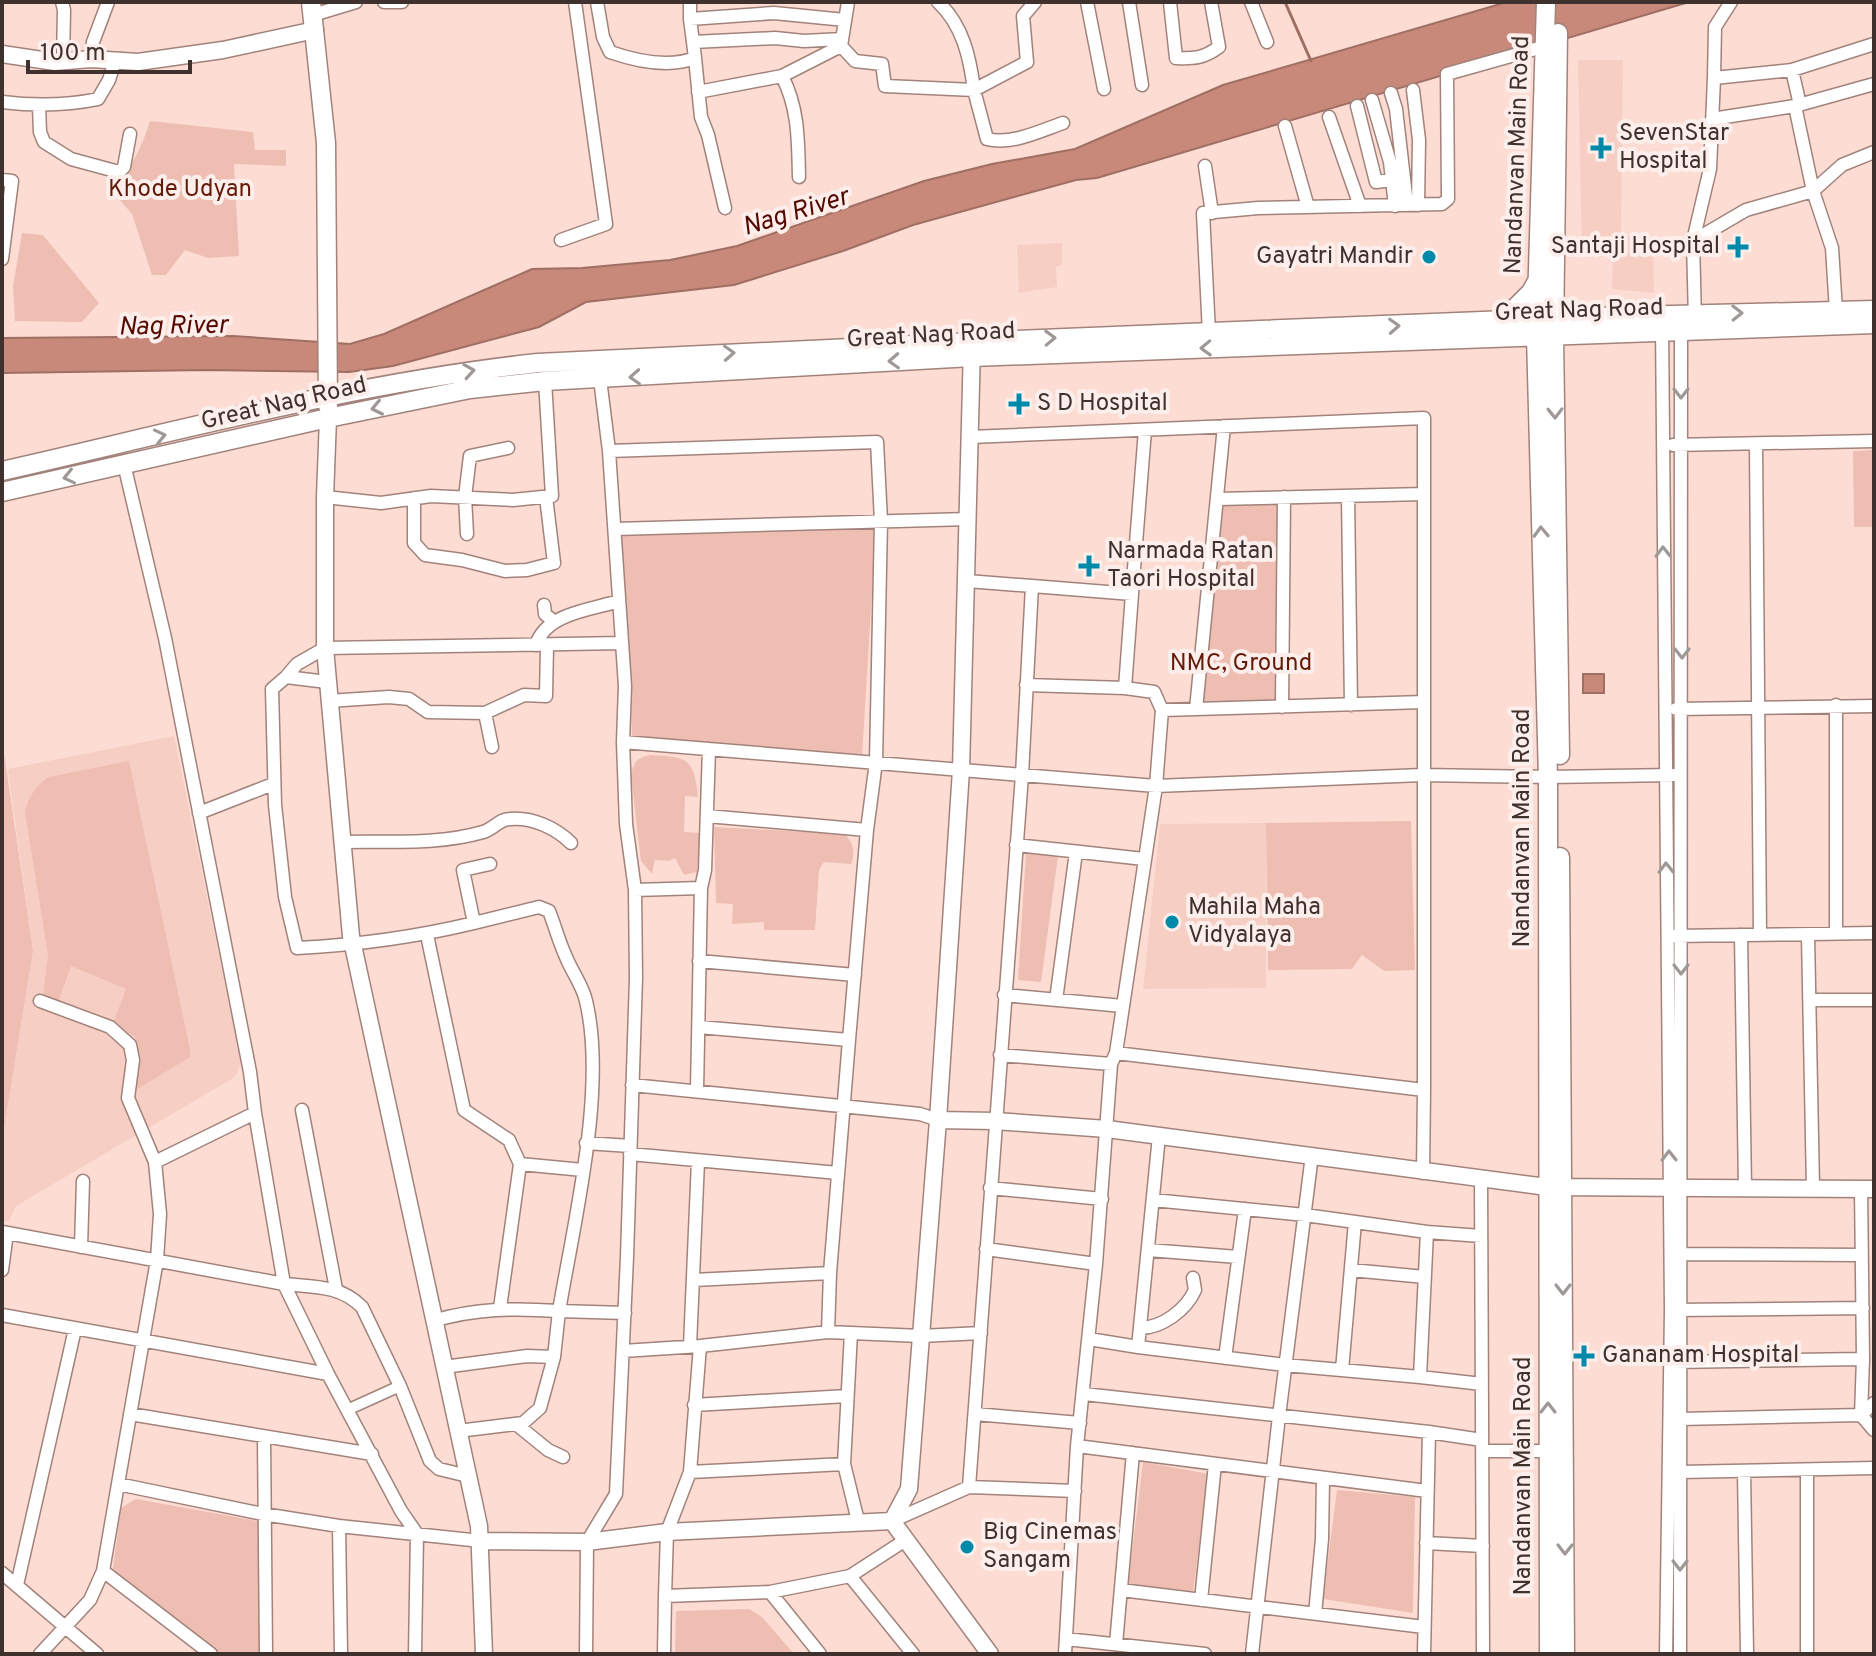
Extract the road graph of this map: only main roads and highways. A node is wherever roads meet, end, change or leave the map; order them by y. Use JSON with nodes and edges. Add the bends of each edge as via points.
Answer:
{"nodes":[{"id":1,"x":1546,"y":2,"type":"edge"},
{"id":2,"x":1558,"y":2,"type":"edge"},
{"id":3,"x":313,"y":16,"type":"edge"},
{"id":4,"x":1550,"y":50,"type":"junction"},
{"id":5,"x":1546,"y":279,"type":"junction"},
{"id":6,"x":1874,"y":310,"type":"edge"},
{"id":7,"x":1679,"y":323,"type":"junction"},
{"id":8,"x":1874,"y":324,"type":"edge"},
{"id":9,"x":1594,"y":325,"type":"junction"},
{"id":10,"x":1545,"y":327,"type":"junction"},
{"id":11,"x":1502,"y":329,"type":"junction"},
{"id":12,"x":972,"y":350,"type":"junction"},
{"id":13,"x":1546,"y":373,"type":"junction"},
{"id":14,"x":327,"y":391,"type":"junction"},
{"id":15,"x":328,"y":418,"type":"junction"},
{"id":16,"x":2,"y":471,"type":"edge"},
{"id":17,"x":2,"y":492,"type":"edge"},
{"id":18,"x":1555,"y":1187,"type":"junction"},
{"id":19,"x":1549,"y":1654,"type":"edge"},
{"id":20,"x":1565,"y":1654,"type":"edge"}],
"edges":[{"from":1,"to":4,"type":"main road","name":"Nandanvan Main Road"},
{"from":2,"to":4,"type":"main road"},
{"from":3,"to":14,"type":"main road","via":[[326,143]]},
{"from":4,"to":5,"type":"main road","name":"Nandanvan Main Road"},
{"from":5,"to":9,"type":"main road"},
{"from":5,"to":10,"type":"main road","name":"Nandanvan Main Road"},
{"from":5,"to":11,"type":"main road"},
{"from":7,"to":6,"type":"main road","name":"Great Nag Road","one_way":true},
{"from":7,"to":8,"type":"main road","name":"Great Nag Road"},
{"from":7,"to":9,"type":"main road","name":"Great Nag Road"},
{"from":9,"to":10,"type":"main road","name":"Great Nag Road"},
{"from":9,"to":13,"type":"main road"},
{"from":10,"to":11,"type":"main road","name":"Great Nag Road"},
{"from":10,"to":13,"type":"main road","name":"Nandanvan Main Road"},
{"from":11,"to":12,"type":"main road","name":"Great Nag Road","one_way":true},
{"from":12,"to":11,"type":"main road","name":"Great Nag Road","one_way":true,"via":[[1209,333]]},
{"from":11,"to":13,"type":"main road"},
{"from":14,"to":12,"type":"main road","name":"Great Nag Road","one_way":true,"via":[[538,363]]},
{"from":12,"to":15,"type":"main road","name":"Great Nag Road","one_way":true,"via":[[545,381],[470,389]]},
{"from":13,"to":18,"type":"main road","name":"Nandanvan Main Road"},
{"from":14,"to":15,"type":"main road"},
{"from":16,"to":14,"type":"main road","name":"Great Nag Road","one_way":true},
{"from":15,"to":17,"type":"main road","name":"Great Nag Road","one_way":true},
{"from":19,"to":18,"type":"main road","name":"Nandanvan Main Road","one_way":true},
{"from":18,"to":20,"type":"main road","one_way":true}]}
